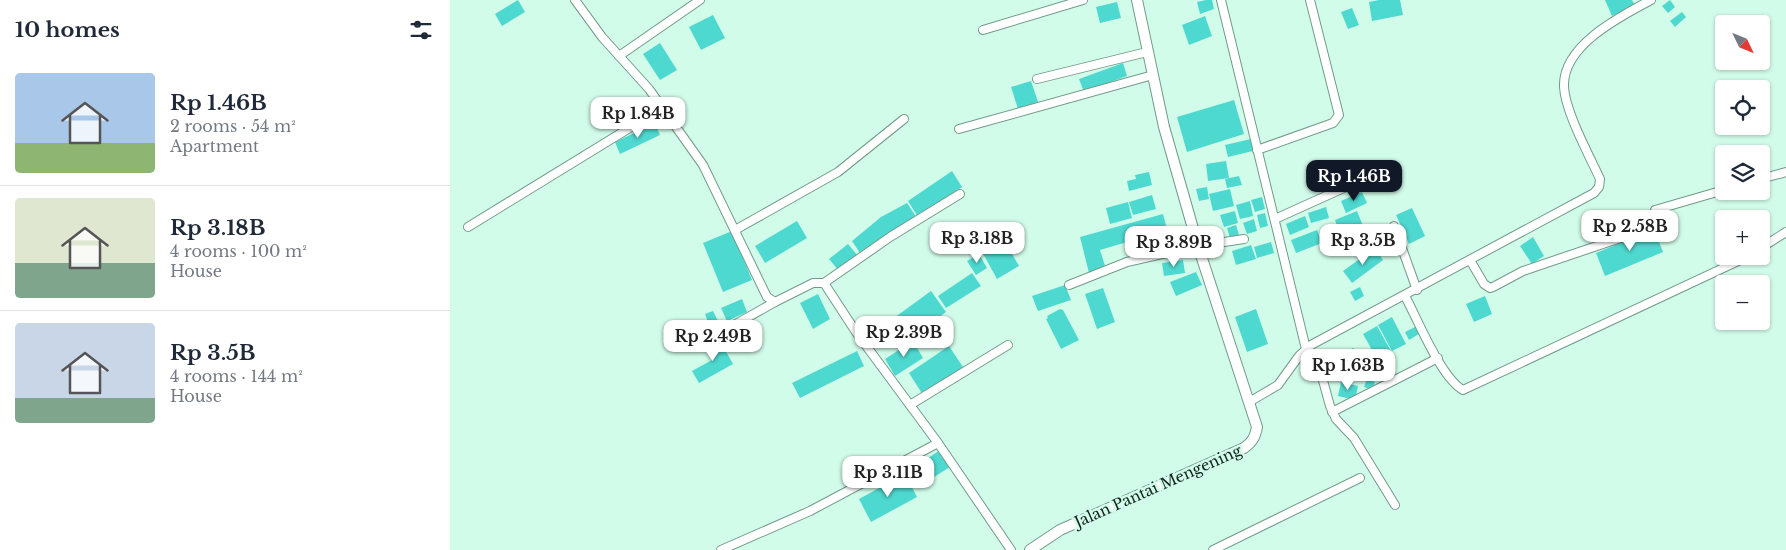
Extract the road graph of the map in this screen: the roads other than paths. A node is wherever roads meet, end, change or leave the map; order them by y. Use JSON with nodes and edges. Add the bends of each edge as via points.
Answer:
{"nodes":[{"id":1,"x":575,"y":0,"type":"edge"},
{"id":2,"x":700,"y":0,"type":"edge"},
{"id":3,"x":1083,"y":0,"type":"edge"},
{"id":4,"x":1137,"y":0,"type":"edge"},
{"id":5,"x":1221,"y":0,"type":"edge"},
{"id":6,"x":1310,"y":0,"type":"edge"},
{"id":7,"x":1647,"y":1,"type":"edge"},
{"id":8,"x":983,"y":30,"type":"dead end"},
{"id":9,"x":1147,"y":52,"type":"junction"},
{"id":10,"x":619,"y":56,"type":"junction"},
{"id":11,"x":1153,"y":75,"type":"junction"},
{"id":12,"x":1037,"y":79,"type":"dead end"},
{"id":13,"x":662,"y":108,"type":"junction"},
{"id":14,"x":904,"y":119,"type":"dead end"},
{"id":15,"x":959,"y":129,"type":"dead end"},
{"id":16,"x":1257,"y":150,"type":"junction"},
{"id":17,"x":1786,"y":172,"type":"edge"},
{"id":18,"x":1770,"y":176,"type":"edge"},
{"id":19,"x":1348,"y":186,"type":"dead end"},
{"id":20,"x":1715,"y":193,"type":"edge"},
{"id":21,"x":960,"y":194,"type":"dead end"},
{"id":22,"x":1275,"y":219,"type":"junction"},
{"id":23,"x":1394,"y":226,"type":"dead end"},
{"id":24,"x":468,"y":227,"type":"dead end"},
{"id":25,"x":735,"y":230,"type":"junction"},
{"id":26,"x":1786,"y":232,"type":"edge"},
{"id":27,"x":1244,"y":239,"type":"dead end"},
{"id":28,"x":1770,"y":242,"type":"edge"},
{"id":29,"x":1198,"y":246,"type":"junction"},
{"id":30,"x":1470,"y":260,"type":"junction"},
{"id":31,"x":1729,"y":265,"type":"edge"},
{"id":32,"x":824,"y":283,"type":"junction"},
{"id":33,"x":1070,"y":285,"type":"dead end"},
{"id":34,"x":1417,"y":290,"type":"junction"},
{"id":35,"x":1406,"y":296,"type":"junction"},
{"id":36,"x":775,"y":302,"type":"junction"},
{"id":37,"x":711,"y":338,"type":"dead end"},
{"id":38,"x":1008,"y":345,"type":"dead end"},
{"id":39,"x":1309,"y":347,"type":"junction"},
{"id":40,"x":1438,"y":358,"type":"junction"},
{"id":41,"x":1249,"y":402,"type":"junction"},
{"id":42,"x":910,"y":405,"type":"junction"},
{"id":43,"x":1332,"y":412,"type":"junction"},
{"id":44,"x":938,"y":442,"type":"junction"},
{"id":45,"x":1360,"y":478,"type":"dead end"},
{"id":46,"x":1395,"y":504,"type":"dead end"},
{"id":47,"x":721,"y":550,"type":"edge"},
{"id":48,"x":1011,"y":550,"type":"edge"},
{"id":49,"x":1030,"y":550,"type":"edge"},
{"id":50,"x":1214,"y":550,"type":"edge"}],
"edges":[{"from":1,"to":10,"type":"street"},
{"from":2,"to":10,"type":"street"},
{"from":3,"to":8,"type":"street"},
{"from":4,"to":9,"type":"street","name":"Jalan Pantai Mengening"},
{"from":5,"to":16,"type":"street"},
{"from":6,"to":16,"type":"street","via":[[1339,115],[1333,123]]},
{"from":7,"to":30,"type":"street","via":[[1593,36],[1570,59],[1564,72],[1569,108],[1600,179],[1599,187],[1586,198]]},
{"from":9,"to":11,"type":"street","name":"Jalan Pantai Mengening"},
{"from":9,"to":12,"type":"street"},
{"from":10,"to":13,"type":"street"},
{"from":11,"to":15,"type":"street"},
{"from":11,"to":29,"type":"street","name":"Jalan Pantai Mengening","via":[[1164,127]]},
{"from":13,"to":24,"type":"street"},
{"from":13,"to":25,"type":"street","via":[[703,164]]},
{"from":14,"to":25,"type":"street","via":[[838,172]]},
{"from":16,"to":22,"type":"street"},
{"from":17,"to":18,"type":"street"},
{"from":19,"to":22,"type":"street"},
{"from":20,"to":30,"type":"street","via":[[1655,210],[1653,227],[1524,271],[1493,287],[1484,284]]},
{"from":21,"to":32,"type":"street"},
{"from":22,"to":39,"type":"street"},
{"from":23,"to":34,"type":"street"},
{"from":25,"to":36,"type":"street","via":[[767,297]]},
{"from":26,"to":28,"type":"street"},
{"from":27,"to":29,"type":"street"},
{"from":29,"to":33,"type":"street","via":[[1127,262]]},
{"from":29,"to":41,"type":"street","name":"Jalan Pantai Mengening"},
{"from":30,"to":34,"type":"street"},
{"from":31,"to":40,"type":"street","via":[[1463,390],[1456,386]]},
{"from":32,"to":36,"type":"street","via":[[814,283]]},
{"from":32,"to":42,"type":"street"},
{"from":34,"to":35,"type":"street"},
{"from":35,"to":39,"type":"street"},
{"from":35,"to":40,"type":"street"},
{"from":36,"to":37,"type":"street"},
{"from":38,"to":42,"type":"street"},
{"from":39,"to":41,"type":"street","via":[[1278,385]]},
{"from":39,"to":43,"type":"street","via":[[1320,366]]},
{"from":40,"to":43,"type":"street"},
{"from":41,"to":49,"type":"street","name":"Jalan Pantai Mengening","via":[[1257,428],[1250,444],[1060,530]]},
{"from":42,"to":44,"type":"street"},
{"from":43,"to":46,"type":"street","via":[[1354,438]]},
{"from":44,"to":47,"type":"street","via":[[810,511]]},
{"from":44,"to":48,"type":"street"},
{"from":45,"to":50,"type":"street"}]}
